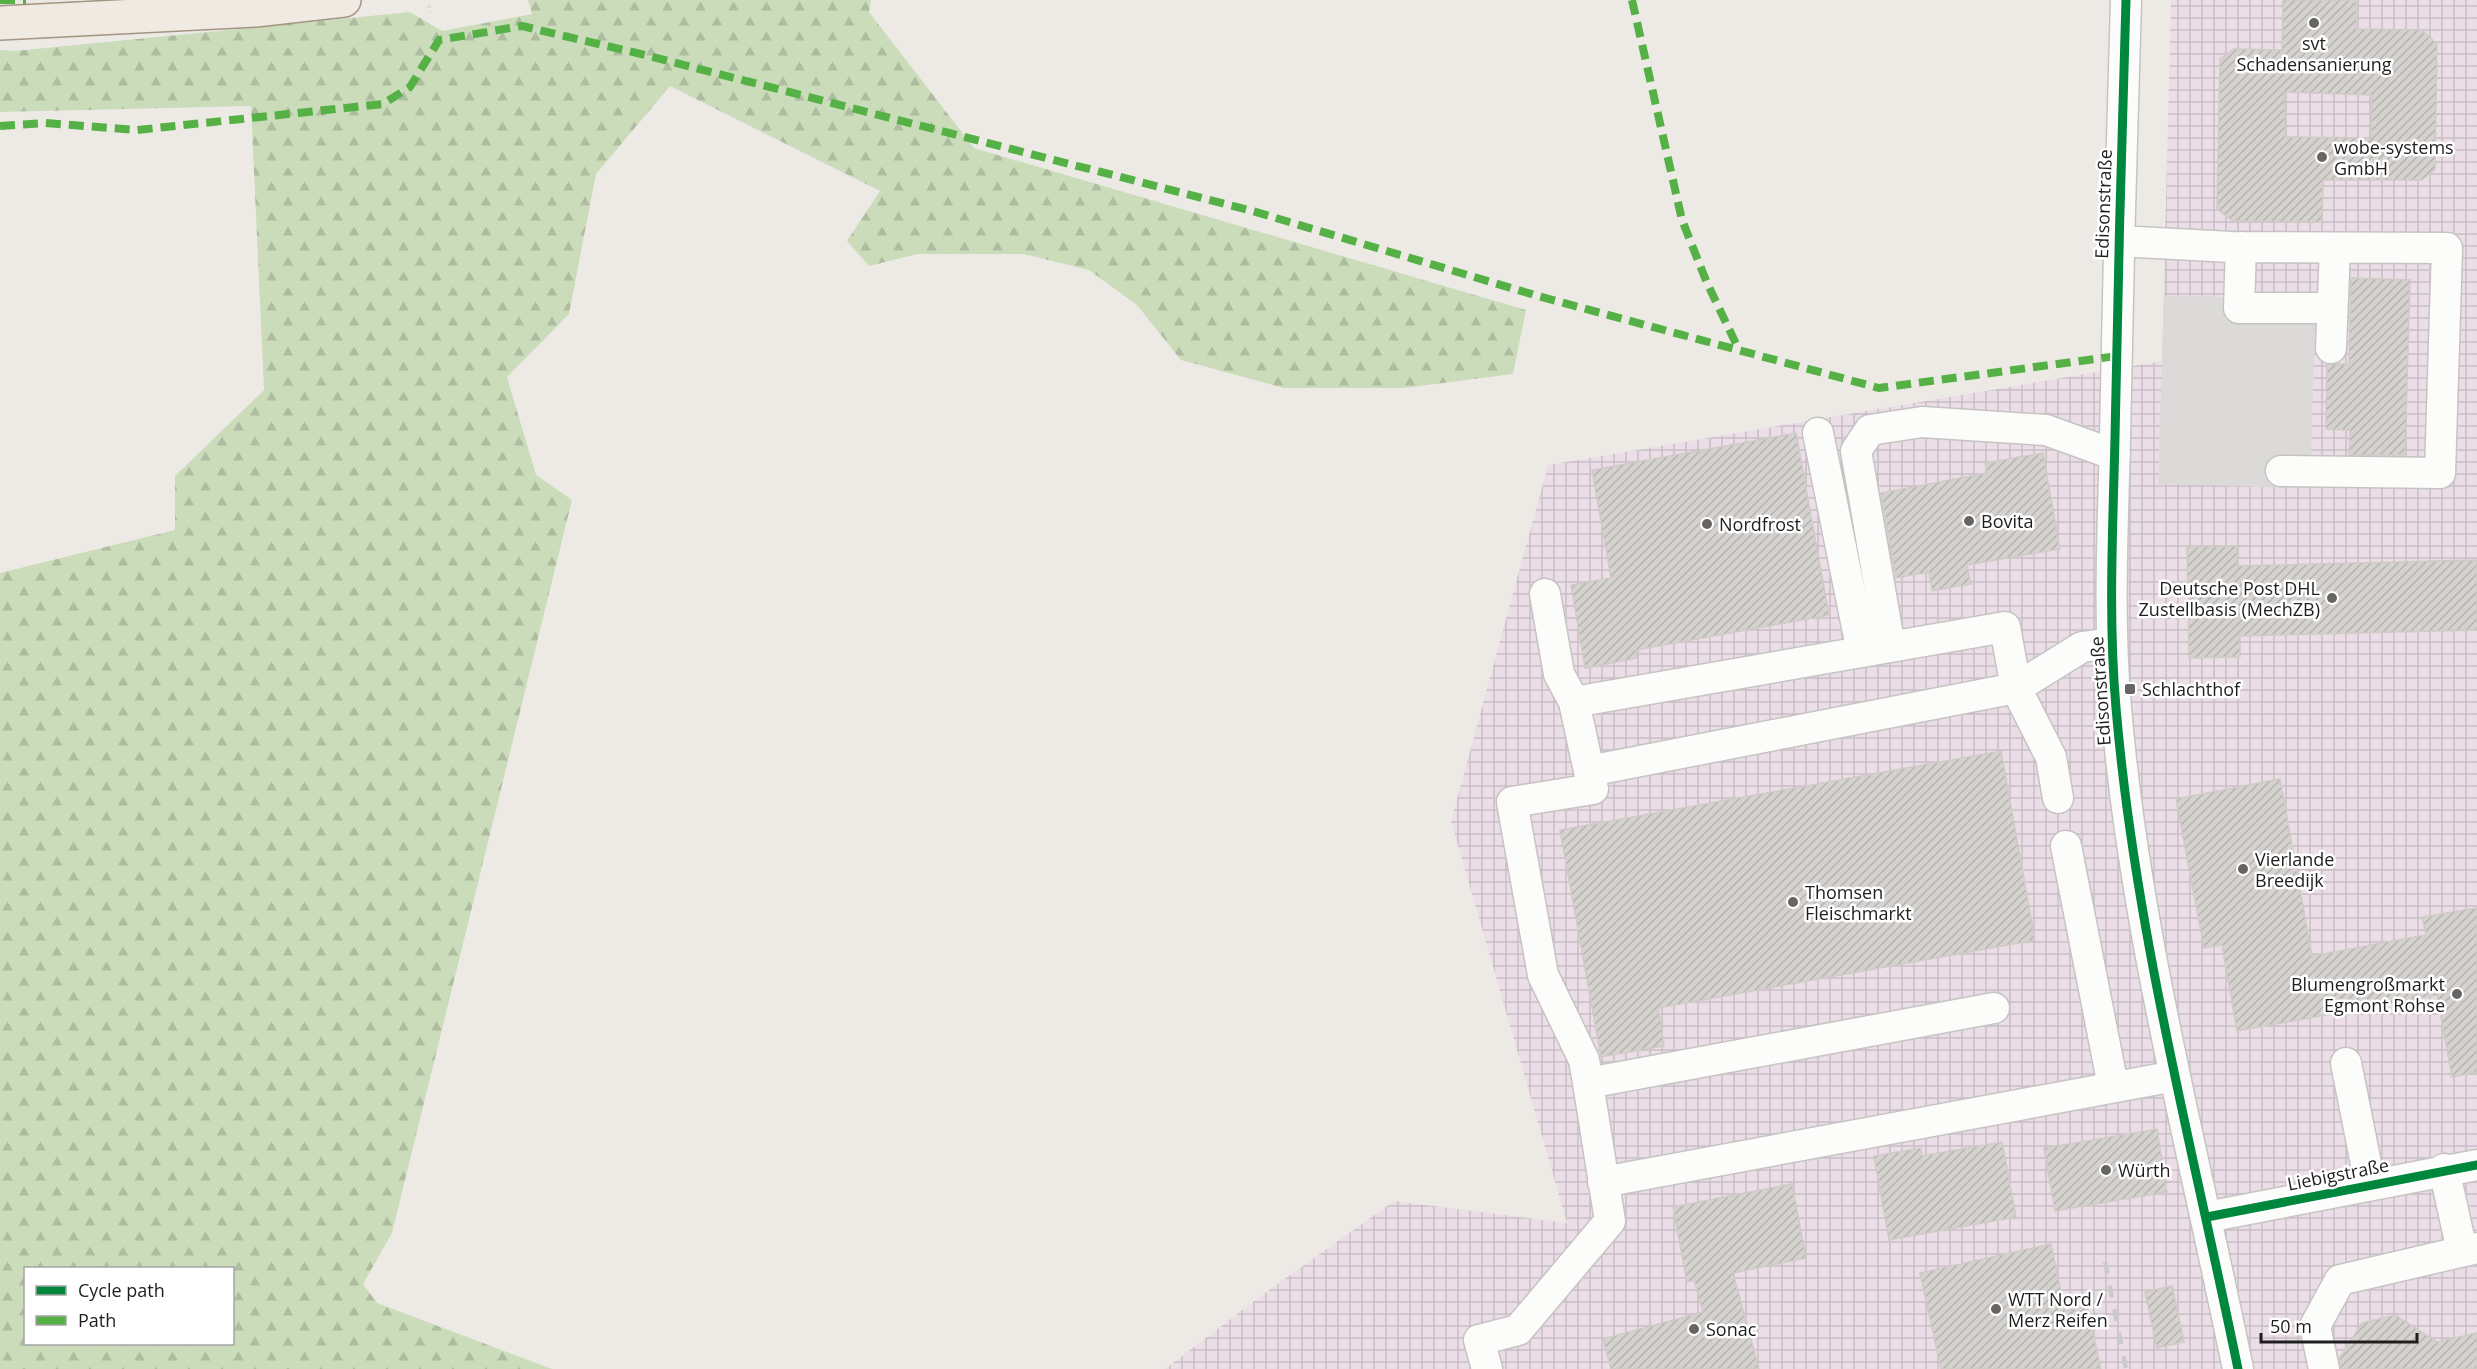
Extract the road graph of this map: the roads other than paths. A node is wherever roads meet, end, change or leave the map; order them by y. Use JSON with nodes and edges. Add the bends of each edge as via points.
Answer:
{"nodes":[{"id":1,"x":344,"y":0,"type":"edge"},
{"id":2,"x":2126,"y":0,"type":"edge"},
{"id":3,"x":0,"y":23,"type":"edge"},
{"id":4,"x":2119,"y":241,"type":"junction"},
{"id":5,"x":2241,"y":247,"type":"junction"},
{"id":6,"x":2335,"y":248,"type":"junction"},
{"id":7,"x":2332,"y":308,"type":"junction"},
{"id":8,"x":2331,"y":348,"type":"dead end"},
{"id":9,"x":1818,"y":433,"type":"dead end"},
{"id":10,"x":2115,"y":455,"type":"junction"},
{"id":11,"x":2281,"y":471,"type":"dead end"},
{"id":12,"x":1545,"y":594,"type":"dead end"},
{"id":13,"x":2112,"y":643,"type":"junction"},
{"id":14,"x":1876,"y":650,"type":"junction"},
{"id":15,"x":2016,"y":688,"type":"junction"},
{"id":16,"x":1574,"y":702,"type":"junction"},
{"id":17,"x":1588,"y":771,"type":"junction"},
{"id":18,"x":2058,"y":798,"type":"dead end"},
{"id":19,"x":2066,"y":846,"type":"dead end"},
{"id":20,"x":1994,"y":1008,"type":"dead end"},
{"id":21,"x":2346,"y":1063,"type":"dead end"},
{"id":22,"x":2175,"y":1076,"type":"junction"},
{"id":23,"x":1588,"y":1083,"type":"junction"},
{"id":24,"x":2113,"y":1086,"type":"junction"},
{"id":25,"x":2477,"y":1165,"type":"edge"},
{"id":26,"x":2444,"y":1170,"type":"junction"},
{"id":27,"x":1603,"y":1182,"type":"junction"},
{"id":28,"x":2370,"y":1184,"type":"junction"},
{"id":29,"x":2207,"y":1217,"type":"junction"},
{"id":30,"x":2469,"y":1249,"type":"edge"},
{"id":31,"x":1487,"y":1369,"type":"edge"},
{"id":32,"x":2238,"y":1369,"type":"edge"},
{"id":33,"x":2324,"y":1369,"type":"edge"}],
"edges":[{"from":1,"to":3,"type":"main road","via":[[255,10]]},
{"from":2,"to":4,"type":"street","name":"Edisonstraße"},
{"from":4,"to":5,"type":"street"},
{"from":4,"to":10,"type":"street","name":"Edisonstraße"},
{"from":5,"to":6,"type":"street"},
{"from":5,"to":7,"type":"street","via":[[2239,308]]},
{"from":6,"to":7,"type":"street"},
{"from":6,"to":11,"type":"street","via":[[2447,248],[2440,473]]},
{"from":7,"to":8,"type":"street"},
{"from":9,"to":14,"type":"street"},
{"from":10,"to":13,"type":"street","name":"Edisonstraße"},
{"from":10,"to":14,"type":"street","via":[[2046,430],[1922,422],[1870,430],[1856,451]]},
{"from":12,"to":16,"type":"street","via":[[1559,674]]},
{"from":13,"to":15,"type":"street","via":[[2082,647]]},
{"from":13,"to":22,"type":"street","name":"Edisonstraße","via":[[2127,814]]},
{"from":14,"to":15,"type":"street","via":[[2005,627]]},
{"from":14,"to":16,"type":"street"},
{"from":15,"to":17,"type":"street"},
{"from":15,"to":18,"type":"street","via":[[2051,757]]},
{"from":16,"to":17,"type":"street"},
{"from":17,"to":23,"type":"street","via":[[1593,789],[1512,802],[1543,975],[1584,1060]]},
{"from":19,"to":24,"type":"street"},
{"from":20,"to":23,"type":"street"},
{"from":21,"to":28,"type":"street"},
{"from":22,"to":24,"type":"street"},
{"from":22,"to":29,"type":"street","name":"Edisonstraße"},
{"from":23,"to":27,"type":"street"},
{"from":24,"to":27,"type":"street"},
{"from":25,"to":26,"type":"street","name":"Liebigstraße"},
{"from":26,"to":28,"type":"street","name":"Liebigstraße"},
{"from":26,"to":30,"type":"street"},
{"from":27,"to":31,"type":"street","via":[[1610,1221],[1518,1330],[1479,1340]]},
{"from":28,"to":29,"type":"street","name":"Liebigstraße"},
{"from":29,"to":32,"type":"street","name":"Edisonstraße"},
{"from":30,"to":33,"type":"street","via":[[2340,1280],[2315,1326]]}]}
